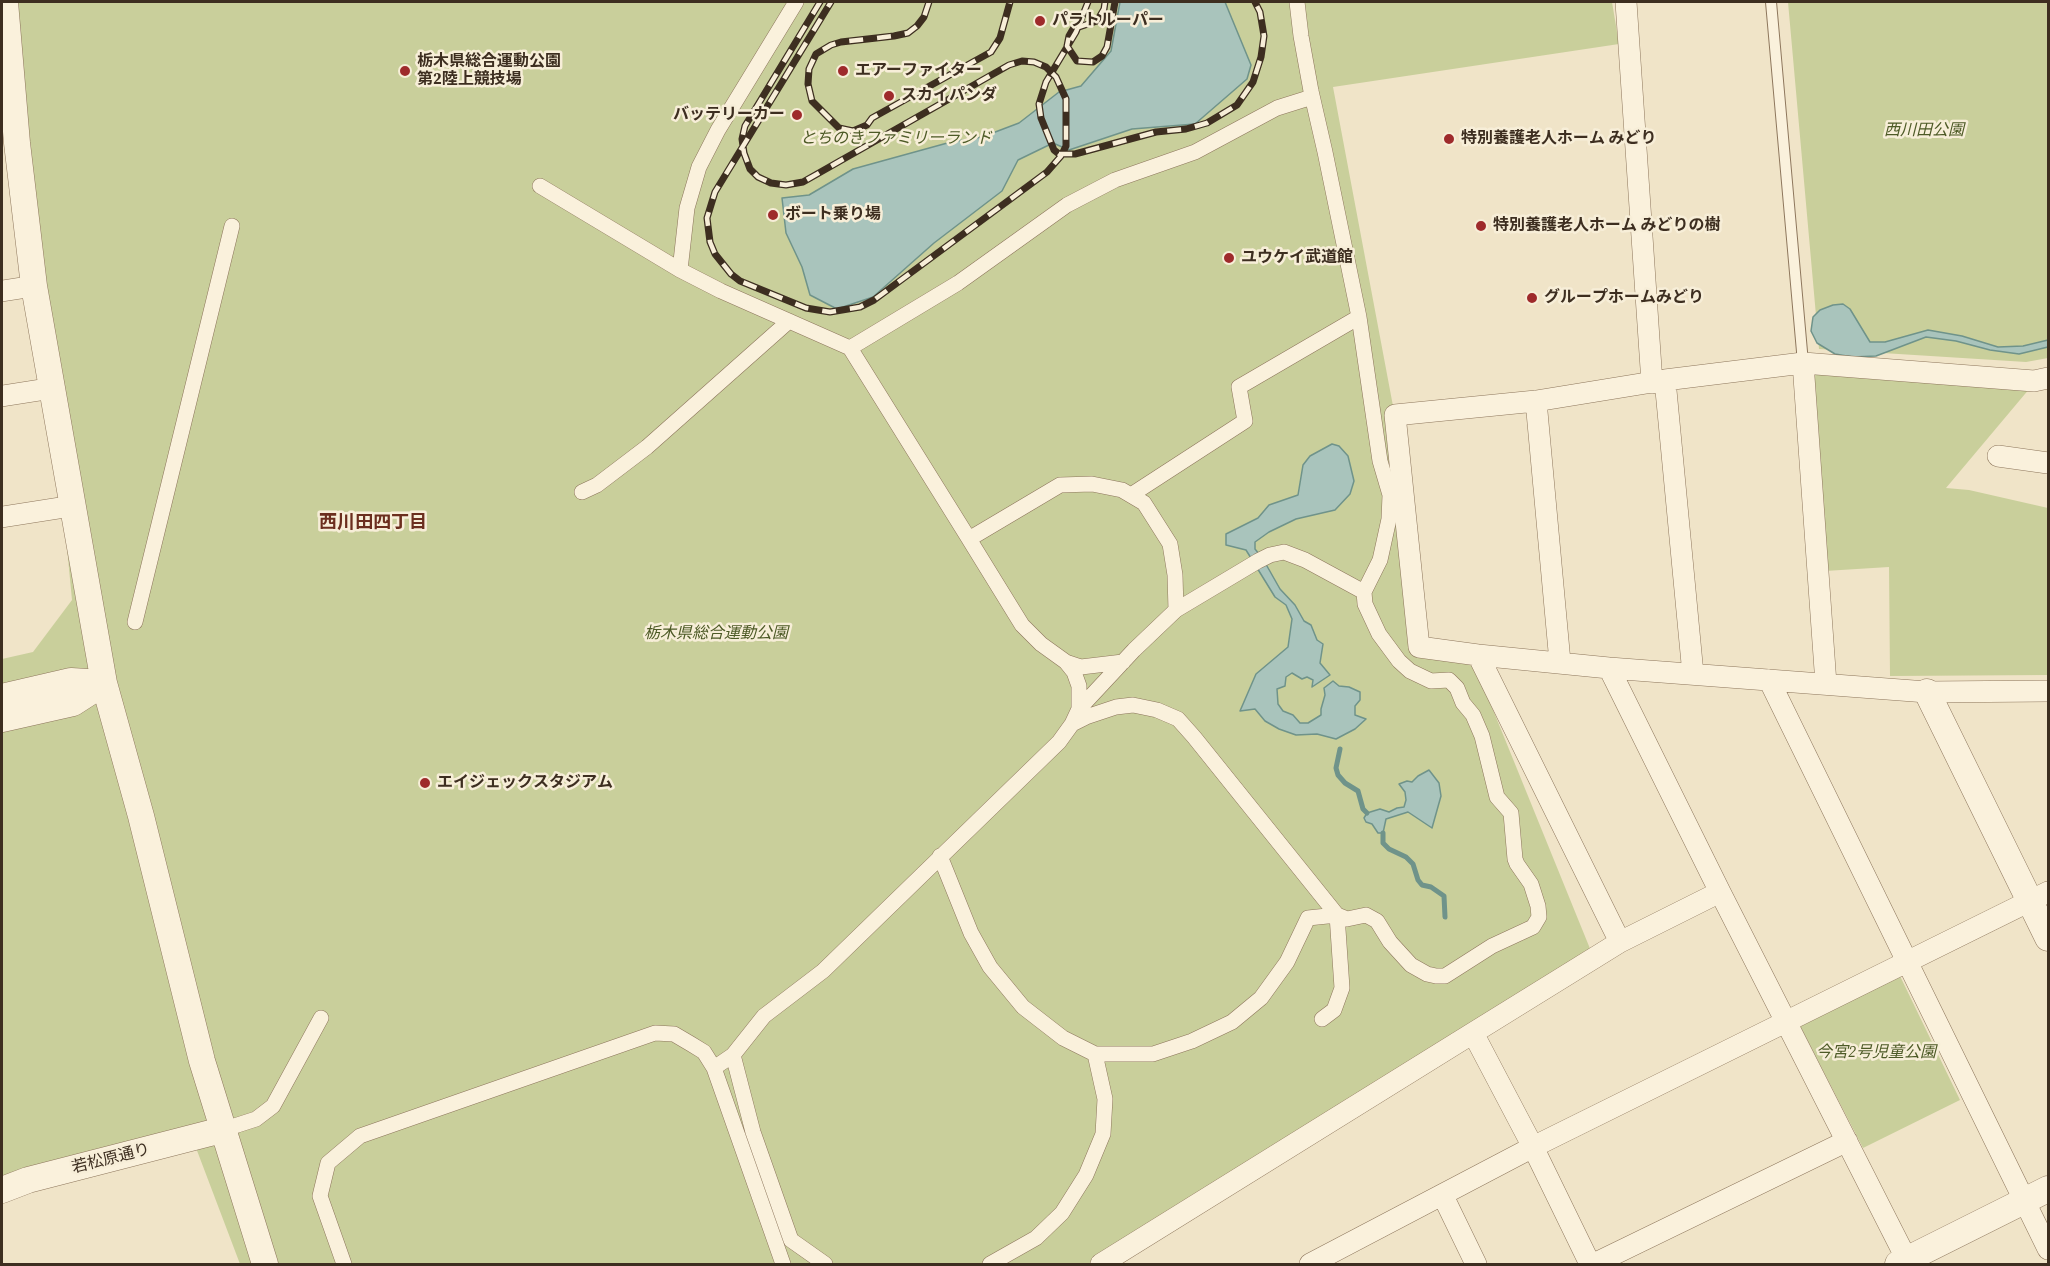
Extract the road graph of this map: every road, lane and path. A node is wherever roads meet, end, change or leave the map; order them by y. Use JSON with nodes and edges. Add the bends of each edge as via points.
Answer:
{"nodes":[{"id":1,"x":5,"y":2,"type":"edge"},
{"id":2,"x":796,"y":2,"type":"edge"},
{"id":3,"x":1297,"y":2,"type":"edge"},
{"id":4,"x":1626,"y":2,"type":"edge"},
{"id":5,"x":1771,"y":2,"type":"edge"},
{"id":6,"x":1312,"y":97,"type":"junction"},
{"id":7,"x":9,"y":144,"type":"edge"},
{"id":8,"x":540,"y":186,"type":"dead end"},
{"id":9,"x":232,"y":226,"type":"dead end"},
{"id":10,"x":680,"y":270,"type":"junction"},
{"id":11,"x":34,"y":286,"type":"junction"},
{"id":12,"x":2,"y":291,"type":"edge"},
{"id":13,"x":1359,"y":317,"type":"junction"},
{"id":14,"x":789,"y":321,"type":"junction"},
{"id":15,"x":850,"y":348,"type":"junction"},
{"id":16,"x":1803,"y":363,"type":"junction"},
{"id":17,"x":2049,"y":378,"type":"edge"},
{"id":18,"x":1659,"y":381,"type":"junction"},
{"id":19,"x":53,"y":388,"type":"junction"},
{"id":20,"x":2,"y":396,"type":"edge"},
{"id":21,"x":1536,"y":401,"type":"junction"},
{"id":22,"x":1998,"y":456,"type":"dead end"},
{"id":23,"x":2049,"y":463,"type":"edge"},
{"id":24,"x":582,"y":492,"type":"dead end"},
{"id":25,"x":1131,"y":495,"type":"junction"},
{"id":26,"x":72,"y":506,"type":"junction"},
{"id":27,"x":2,"y":517,"type":"edge"},
{"id":28,"x":969,"y":539,"type":"junction"},
{"id":29,"x":1364,"y":592,"type":"junction"},
{"id":30,"x":1176,"y":610,"type":"junction"},
{"id":31,"x":135,"y":622,"type":"dead end"},
{"id":32,"x":1478,"y":655,"type":"junction"},
{"id":33,"x":1066,"y":662,"type":"junction"},
{"id":34,"x":1123,"y":662,"type":"junction"},
{"id":35,"x":1560,"y":662,"type":"junction"},
{"id":36,"x":1610,"y":668,"type":"junction"},
{"id":37,"x":1693,"y":674,"type":"junction"},
{"id":38,"x":1769,"y":680,"type":"junction"},
{"id":39,"x":104,"y":683,"type":"junction"},
{"id":40,"x":1827,"y":684,"type":"junction"},
{"id":41,"x":1927,"y":692,"type":"junction"},
{"id":42,"x":2049,"y":692,"type":"edge"},
{"id":43,"x":2,"y":697,"type":"edge"},
{"id":44,"x":1079,"y":709,"type":"junction"},
{"id":45,"x":2,"y":719,"type":"edge"},
{"id":46,"x":1072,"y":724,"type":"junction"},
{"id":47,"x":940,"y":856,"type":"junction"},
{"id":48,"x":1720,"y":892,"type":"junction"},
{"id":49,"x":2039,"y":897,"type":"edge"},
{"id":50,"x":1337,"y":915,"type":"junction"},
{"id":51,"x":2049,"y":938,"type":"edge"},
{"id":52,"x":1620,"y":942,"type":"junction"},
{"id":53,"x":1907,"y":960,"type":"junction"},
{"id":54,"x":321,"y":1018,"type":"dead end"},
{"id":55,"x":1322,"y":1019,"type":"dead end"},
{"id":56,"x":1786,"y":1021,"type":"junction"},
{"id":57,"x":1473,"y":1033,"type":"junction"},
{"id":58,"x":1095,"y":1054,"type":"junction"},
{"id":59,"x":733,"y":1055,"type":"junction"},
{"id":60,"x":714,"y":1068,"type":"junction"},
{"id":61,"x":222,"y":1130,"type":"junction"},
{"id":62,"x":1846,"y":1141,"type":"junction"},
{"id":63,"x":1533,"y":1147,"type":"junction"},
{"id":64,"x":2049,"y":1189,"type":"edge"},
{"id":65,"x":2,"y":1190,"type":"edge"},
{"id":66,"x":1443,"y":1196,"type":"junction"},
{"id":67,"x":2024,"y":1201,"type":"junction"},
{"id":68,"x":2049,"y":1249,"type":"edge"},
{"id":69,"x":1903,"y":1262,"type":"edge"},
{"id":70,"x":265,"y":1264,"type":"edge"},
{"id":71,"x":344,"y":1264,"type":"edge"},
{"id":72,"x":783,"y":1264,"type":"edge"},
{"id":73,"x":825,"y":1264,"type":"edge"},
{"id":74,"x":990,"y":1264,"type":"edge"},
{"id":75,"x":1104,"y":1264,"type":"edge"},
{"id":76,"x":1311,"y":1264,"type":"edge"},
{"id":77,"x":1476,"y":1264,"type":"edge"},
{"id":78,"x":1592,"y":1264,"type":"edge"}],
"edges":[{"from":1,"to":7,"type":"street"},
{"from":2,"to":10,"type":"street","via":[[699,167],[687,208]]},
{"from":3,"to":6,"type":"street"},
{"from":4,"to":18,"type":"street"},
{"from":5,"to":16,"type":"lane"},
{"from":6,"to":13,"type":"street"},
{"from":6,"to":15,"type":"street","via":[[1277,108],[1195,152],[1115,180],[1067,205],[958,283]]},
{"from":7,"to":11,"type":"street"},
{"from":8,"to":10,"type":"street"},
{"from":9,"to":31,"type":"street"},
{"from":10,"to":14,"type":"street"},
{"from":11,"to":12,"type":"street"},
{"from":11,"to":19,"type":"street"},
{"from":13,"to":25,"type":"street","via":[[1239,387],[1245,421]]},
{"from":13,"to":29,"type":"street","via":[[1380,461],[1390,495],[1380,560]]},
{"from":14,"to":15,"type":"street"},
{"from":14,"to":24,"type":"street","via":[[647,447]]},
{"from":15,"to":28,"type":"street"},
{"from":16,"to":17,"type":"street","via":[[2034,381]]},
{"from":16,"to":18,"type":"street"},
{"from":16,"to":40,"type":"street"},
{"from":18,"to":21,"type":"street"},
{"from":18,"to":37,"type":"street"},
{"from":19,"to":20,"type":"street"},
{"from":19,"to":26,"type":"street"},
{"from":21,"to":32,"type":"street","via":[[1395,415],[1419,647]]},
{"from":21,"to":35,"type":"street"},
{"from":22,"to":23,"type":"street"},
{"from":25,"to":28,"type":"street","via":[[1092,484],[1060,485]]},
{"from":25,"to":30,"type":"street","via":[[1144,502],[1170,544]]},
{"from":26,"to":27,"type":"street"},
{"from":26,"to":39,"type":"street"},
{"from":28,"to":33,"type":"street","via":[[1022,626]]},
{"from":29,"to":30,"type":"street","via":[[1284,552],[1258,561]]},
{"from":29,"to":50,"type":"street","via":[[1371,620],[1399,661],[1431,681],[1449,680],[1473,714],[1497,797],[1511,813],[1515,859],[1531,884],[1539,917],[1533,927],[1483,951],[1445,976],[1436,976],[1401,956],[1377,921],[1366,915],[1347,919]]},
{"from":30,"to":34,"type":"street"},
{"from":32,"to":35,"type":"street"},
{"from":32,"to":52,"type":"street"},
{"from":33,"to":34,"type":"street","via":[[1081,667]]},
{"from":33,"to":44,"type":"street","via":[[1079,686]]},
{"from":34,"to":44,"type":"street"},
{"from":35,"to":36,"type":"street"},
{"from":36,"to":37,"type":"street"},
{"from":36,"to":48,"type":"street"},
{"from":37,"to":38,"type":"street"},
{"from":38,"to":40,"type":"street"},
{"from":38,"to":53,"type":"street"},
{"from":39,"to":43,"type":"street","via":[[71,681]]},
{"from":39,"to":45,"type":"street","via":[[73,703]]},
{"from":39,"to":61,"type":"street"},
{"from":40,"to":41,"type":"street"},
{"from":41,"to":42,"type":"street"},
{"from":41,"to":49,"type":"street"},
{"from":44,"to":46,"type":"street"},
{"from":46,"to":47,"type":"street","via":[[1059,742]]},
{"from":46,"to":50,"type":"street","via":[[1116,707],[1133,705],[1178,718]]},
{"from":47,"to":58,"type":"street","via":[[970,933],[990,967],[1023,1007],[1063,1038]]},
{"from":47,"to":59,"type":"street","via":[[823,971],[764,1016]]},
{"from":48,"to":52,"type":"street"},
{"from":48,"to":56,"type":"street"},
{"from":49,"to":51,"type":"street"},
{"from":49,"to":53,"type":"street"},
{"from":50,"to":55,"type":"street","via":[[1342,988],[1334,1010]]},
{"from":50,"to":58,"type":"street","via":[[1308,918],[1287,962],[1261,998],[1232,1022],[1153,1054]]},
{"from":52,"to":57,"type":"street"},
{"from":53,"to":56,"type":"street"},
{"from":53,"to":67,"type":"street"},
{"from":54,"to":61,"type":"street","via":[[273,1106],[256,1119]]},
{"from":56,"to":62,"type":"street"},
{"from":56,"to":63,"type":"street"},
{"from":57,"to":63,"type":"street"},
{"from":57,"to":75,"type":"street"},
{"from":58,"to":74,"type":"street","via":[[1105,1099],[1103,1134],[1086,1175],[1062,1213],[1036,1238]]},
{"from":59,"to":60,"type":"street"},
{"from":59,"to":73,"type":"street","via":[[753,1132],[791,1240]]},
{"from":60,"to":71,"type":"street","via":[[704,1052],[691,1044],[674,1035],[655,1033],[360,1136],[328,1163],[320,1196]]},
{"from":60,"to":72,"type":"street"},
{"from":61,"to":65,"type":"street","name":"若松原通り"},
{"from":61,"to":70,"type":"street"},
{"from":62,"to":69,"type":"street"},
{"from":62,"to":78,"type":"street"},
{"from":63,"to":66,"type":"street"},
{"from":63,"to":78,"type":"street"},
{"from":64,"to":67,"type":"street"},
{"from":66,"to":76,"type":"street"},
{"from":66,"to":77,"type":"street"},
{"from":67,"to":68,"type":"street"},
{"from":67,"to":69,"type":"street"}]}
